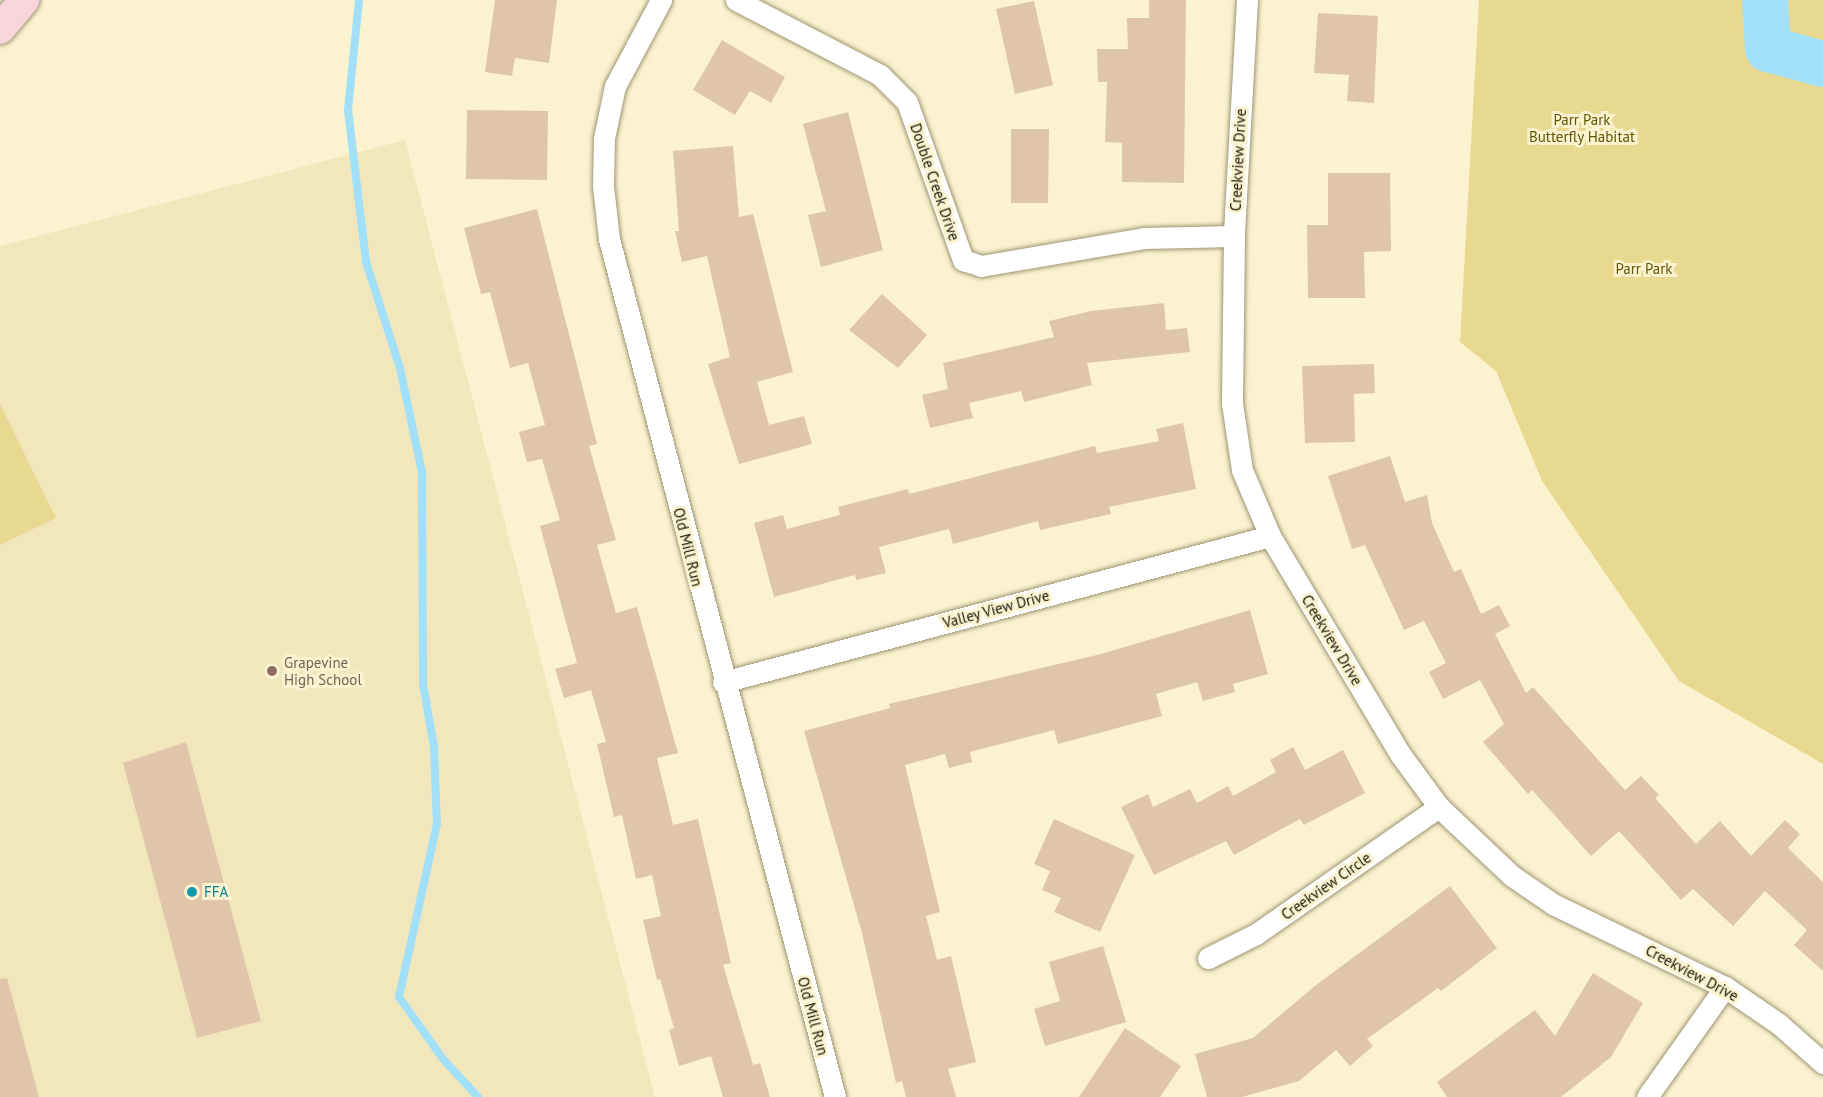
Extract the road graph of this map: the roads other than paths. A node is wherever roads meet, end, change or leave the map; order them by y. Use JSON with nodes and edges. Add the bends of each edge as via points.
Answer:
{"nodes":[{"id":1,"x":24,"y":0,"type":"edge"},
{"id":2,"x":661,"y":0,"type":"edge"},
{"id":3,"x":736,"y":0,"type":"edge"},
{"id":4,"x":1247,"y":0,"type":"edge"},
{"id":5,"x":0,"y":29,"type":"edge"},
{"id":6,"x":1234,"y":236,"type":"junction"},
{"id":7,"x":1270,"y":536,"type":"junction"},
{"id":8,"x":723,"y":682,"type":"junction"},
{"id":9,"x":1439,"y":807,"type":"junction"},
{"id":10,"x":1208,"y":958,"type":"dead end"},
{"id":11,"x":1725,"y":987,"type":"junction"},
{"id":12,"x":1823,"y":1063,"type":"edge"},
{"id":13,"x":835,"y":1097,"type":"edge"},
{"id":14,"x":1647,"y":1097,"type":"edge"}],
"edges":[{"from":1,"to":5,"type":"street"},
{"from":2,"to":8,"type":"street","name":"Old Mill Run","via":[[615,86],[604,138],[603,186],[609,239]]},
{"from":3,"to":6,"type":"street","name":"Double Creek Drive","via":[[880,75],[907,102],[963,260],[981,266],[1144,238]]},
{"from":4,"to":6,"type":"street","name":"Creekview Drive"},
{"from":6,"to":7,"type":"street","name":"Creekview Drive","via":[[1232,403],[1242,470]]},
{"from":7,"to":8,"type":"street","name":"Valley View Drive"},
{"from":7,"to":9,"type":"street","name":"Creekview Drive","via":[[1400,754]]},
{"from":8,"to":13,"type":"street","name":"Old Mill Run"},
{"from":9,"to":10,"type":"street","name":"Creekview Circle","via":[[1256,934]]},
{"from":9,"to":11,"type":"street","name":"Creekview Drive","via":[[1512,876],[1553,904]]},
{"from":11,"to":12,"type":"street","name":"Creekview Drive","via":[[1779,1024]]},
{"from":11,"to":14,"type":"street"}]}
